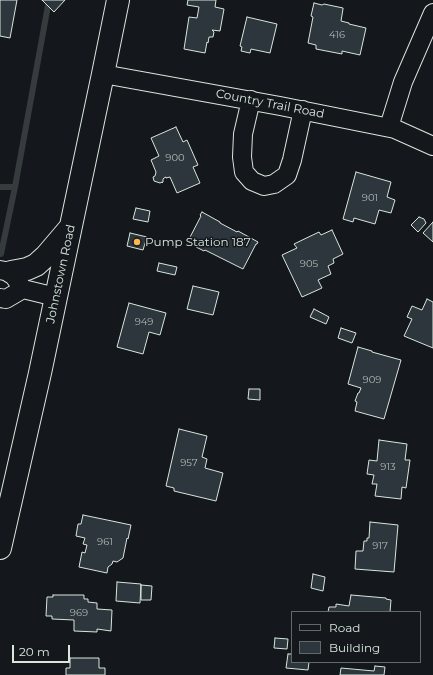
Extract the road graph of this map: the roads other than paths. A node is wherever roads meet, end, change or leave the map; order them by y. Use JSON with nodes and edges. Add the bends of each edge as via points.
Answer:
{"nodes":[{"id":1,"x":118,"y":0,"type":"edge"},
{"id":2,"x":433,"y":13,"type":"edge"},
{"id":3,"x":103,"y":74,"type":"junction"},
{"id":4,"x":251,"y":100,"type":"junction"},
{"id":5,"x":303,"y":110,"type":"junction"},
{"id":6,"x":389,"y":127,"type":"junction"},
{"id":7,"x":433,"y":146,"type":"edge"},
{"id":8,"x":71,"y":226,"type":"junction"},
{"id":9,"x":12,"y":277,"type":"edge"},
{"id":10,"x":56,"y":297,"type":"junction"},
{"id":11,"x":0,"y":298,"type":"edge"},
{"id":12,"x":0,"y":548,"type":"edge"}],
"edges":[{"from":1,"to":3,"type":"main road","name":"Johnstown Road"},
{"from":2,"to":6,"type":"street","via":[[403,82]]},
{"from":3,"to":4,"type":"street","name":"Country Trail Road"},
{"from":3,"to":8,"type":"main road","name":"Johnstown Road"},
{"from":4,"to":5,"type":"street","name":"Country Trail Road"},
{"from":4,"to":5,"type":"street","via":[[244,134],[244,172],[252,181],[264,186],[274,184],[287,175]]},
{"from":5,"to":6,"type":"street","name":"Country Trail Road"},
{"from":6,"to":7,"type":"street","name":"Country Trail Road"},
{"from":8,"to":9,"type":"main road","via":[[36,265]]},
{"from":8,"to":10,"type":"main road","name":"Johnstown Road"},
{"from":9,"to":10,"type":"street"},
{"from":9,"to":11,"type":"street","via":[[6,299]]},
{"from":10,"to":12,"type":"main road","name":"Johnstown Road"}]}
